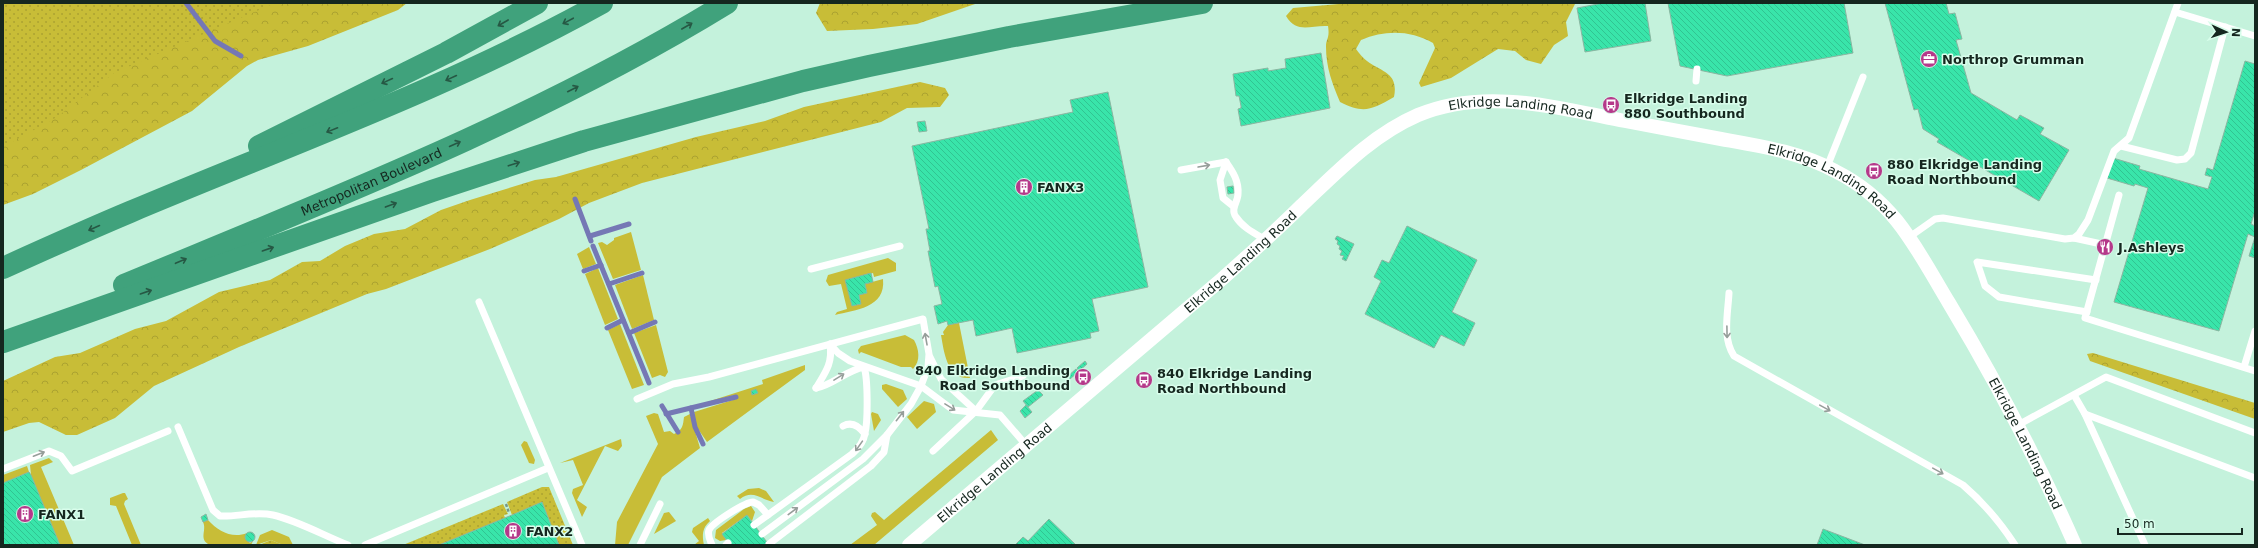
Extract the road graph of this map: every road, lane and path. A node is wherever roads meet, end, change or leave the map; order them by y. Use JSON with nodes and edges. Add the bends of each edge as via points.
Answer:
{"nodes":[{"id":1,"x":537,"y":3,"type":"edge"},
{"id":2,"x":602,"y":3,"type":"edge"},
{"id":3,"x":727,"y":3,"type":"edge"},
{"id":4,"x":1202,"y":3,"type":"edge"},
{"id":5,"x":2178,"y":3,"type":"edge"},
{"id":6,"x":2175,"y":12,"type":"junction"},
{"id":7,"x":2225,"y":27,"type":"junction"},
{"id":8,"x":2255,"y":36,"type":"edge"},
{"id":9,"x":1697,"y":69,"type":"dead end"},
{"id":10,"x":1863,"y":77,"type":"dead end"},
{"id":11,"x":1696,"y":81,"type":"dead end"},
{"id":12,"x":2121,"y":146,"type":"junction"},
{"id":13,"x":1226,"y":162,"type":"junction"},
{"id":14,"x":1826,"y":167,"type":"junction"},
{"id":15,"x":1181,"y":170,"type":"dead end"},
{"id":16,"x":2120,"y":195,"type":"dead end"},
{"id":17,"x":1234,"y":206,"type":"junction"},
{"id":18,"x":130,"y":212,"type":"junction"},
{"id":19,"x":1908,"y":238,"type":"junction"},
{"id":20,"x":2074,"y":238,"type":"junction"},
{"id":21,"x":1266,"y":240,"type":"junction"},
{"id":22,"x":2106,"y":245,"type":"junction"},
{"id":23,"x":900,"y":246,"type":"dead end"},
{"id":24,"x":3,"y":268,"type":"edge"},
{"id":25,"x":811,"y":269,"type":"dead end"},
{"id":26,"x":2096,"y":280,"type":"junction"},
{"id":27,"x":1729,"y":293,"type":"dead end"},
{"id":28,"x":479,"y":302,"type":"dead end"},
{"id":29,"x":2087,"y":312,"type":"junction"},
{"id":30,"x":2255,"y":331,"type":"edge"},
{"id":31,"x":3,"y":335,"type":"edge"},
{"id":32,"x":3,"y":342,"type":"edge"},
{"id":33,"x":830,"y":344,"type":"junction"},
{"id":34,"x":929,"y":354,"type":"junction"},
{"id":35,"x":864,"y":367,"type":"junction"},
{"id":36,"x":2244,"y":367,"type":"junction"},
{"id":37,"x":2255,"y":371,"type":"edge"},
{"id":38,"x":1023,"y":376,"type":"dead end"},
{"id":39,"x":921,"y":386,"type":"junction"},
{"id":40,"x":2074,"y":395,"type":"junction"},
{"id":41,"x":637,"y":399,"type":"dead end"},
{"id":42,"x":976,"y":411,"type":"junction"},
{"id":43,"x":2085,"y":414,"type":"junction"},
{"id":44,"x":2018,"y":425,"type":"junction"},
{"id":45,"x":843,"y":426,"type":"dead end"},
{"id":46,"x":178,"y":427,"type":"dead end"},
{"id":47,"x":168,"y":431,"type":"dead end"},
{"id":48,"x":2255,"y":433,"type":"edge"},
{"id":49,"x":865,"y":434,"type":"junction"},
{"id":50,"x":887,"y":435,"type":"junction"},
{"id":51,"x":1026,"y":445,"type":"junction"},
{"id":52,"x":933,"y":450,"type":"dead end"},
{"id":53,"x":548,"y":468,"type":"junction"},
{"id":54,"x":3,"y":469,"type":"edge"},
{"id":55,"x":2255,"y":478,"type":"edge"},
{"id":56,"x":506,"y":504,"type":"dead end"},
{"id":57,"x":660,"y":504,"type":"dead end"},
{"id":58,"x":509,"y":513,"type":"dead end"},
{"id":59,"x":768,"y":515,"type":"junction"},
{"id":60,"x":754,"y":525,"type":"dead end"},
{"id":61,"x":762,"y":534,"type":"dead end"},
{"id":62,"x":769,"y":544,"type":"edge"},
{"id":63,"x":348,"y":545,"type":"edge"},
{"id":64,"x":365,"y":545,"type":"edge"},
{"id":65,"x":582,"y":545,"type":"edge"},
{"id":66,"x":640,"y":545,"type":"edge"},
{"id":67,"x":712,"y":545,"type":"edge"},
{"id":68,"x":909,"y":545,"type":"edge"},
{"id":69,"x":2015,"y":545,"type":"edge"},
{"id":70,"x":2075,"y":545,"type":"edge"},
{"id":71,"x":2145,"y":545,"type":"edge"}],
"edges":[{"from":1,"to":18,"type":"highway","one_way":true,"via":[[446,53]]},
{"from":2,"to":18,"type":"highway","one_way":true,"via":[[528,42],[381,110]]},
{"from":31,"to":3,"type":"highway","name":"Metropolitan Boulevard","one_way":true,"via":[[493,128],[623,63]]},
{"from":32,"to":4,"type":"highway","one_way":true,"via":[[432,191],[584,141],[796,83],[869,66],[1009,37]]},
{"from":5,"to":6,"type":"lane"},
{"from":6,"to":7,"type":"lane"},
{"from":6,"to":12,"type":"lane","via":[[2129,138]]},
{"from":7,"to":8,"type":"lane"},
{"from":7,"to":12,"type":"lane","via":[[2191,153],[2185,159],[2177,160]]},
{"from":9,"to":11,"type":"lane"},
{"from":10,"to":14,"type":"lane"},
{"from":12,"to":20,"type":"lane","via":[[2114,150],[2088,220],[2080,234]]},
{"from":15,"to":13,"type":"lane","one_way":true},
{"from":13,"to":17,"type":"lane","via":[[1236,176],[1238,194]]},
{"from":13,"to":17,"type":"lane","via":[[1220,180],[1223,198]]},
{"from":14,"to":19,"type":"street","name":"Elkridge Landing Road","via":[[1874,196]]},
{"from":14,"to":21,"type":"street","name":"Elkridge Landing Road","via":[[1810,159],[1768,147],[1550,107],[1502,100],[1462,104],[1420,114],[1382,133],[1346,163]]},
{"from":16,"to":22,"type":"lane"},
{"from":17,"to":21,"type":"lane","via":[[1235,217],[1249,230]]},
{"from":18,"to":24,"type":"highway","one_way":true},
{"from":19,"to":20,"type":"lane","via":[[1935,219],[1943,218],[2065,239]]},
{"from":19,"to":44,"type":"street","name":"Elkridge Landing Road","via":[[1959,319]]},
{"from":20,"to":22,"type":"lane"},
{"from":21,"to":51,"type":"street","name":"Elkridge Landing Road"},
{"from":22,"to":26,"type":"lane"},
{"from":23,"to":25,"type":"lane"},
{"from":26,"to":29,"type":"lane"},
{"from":26,"to":29,"type":"lane","via":[[1977,262],[1985,286],[1999,297]]},
{"from":27,"to":69,"type":"lane","one_way":true,"via":[[1727,339],[1734,356],[1963,486],[1980,499]]},
{"from":28,"to":53,"type":"lane"},
{"from":29,"to":36,"type":"lane","via":[[2085,318]]},
{"from":30,"to":36,"type":"lane"},
{"from":34,"to":33,"type":"lane","one_way":true,"via":[[923,319]]},
{"from":33,"to":35,"type":"lane","via":[[844,357]]},
{"from":33,"to":35,"type":"lane","one_way":true,"via":[[832,354],[829,369],[816,388],[827,385],[852,370]]},
{"from":33,"to":41,"type":"lane","via":[[709,377],[673,384]]},
{"from":34,"to":39,"type":"lane","via":[[928,367]]},
{"from":34,"to":42,"type":"lane","via":[[941,379]]},
{"from":35,"to":39,"type":"lane"},
{"from":35,"to":49,"type":"lane","via":[[867,381]]},
{"from":36,"to":37,"type":"lane"},
{"from":38,"to":42,"type":"lane","via":[[995,385]]},
{"from":39,"to":42,"type":"lane","one_way":true,"via":[[953,410]]},
{"from":50,"to":39,"type":"lane","one_way":true,"via":[[911,404]]},
{"from":40,"to":43,"type":"lane"},
{"from":40,"to":44,"type":"lane"},
{"from":40,"to":48,"type":"lane","via":[[2106,377]]},
{"from":42,"to":51,"type":"lane","via":[[1000,415]]},
{"from":42,"to":52,"type":"lane"},
{"from":43,"to":55,"type":"lane"},
{"from":43,"to":71,"type":"lane"},
{"from":44,"to":70,"type":"street","name":"Elkridge Landing Road","via":[[2050,486]]},
{"from":45,"to":49,"type":"lane","via":[[856,425]]},
{"from":46,"to":63,"type":"lane","via":[[213,510],[220,516],[234,517],[257,513],[273,515]]},
{"from":54,"to":47,"type":"lane","one_way":true,"via":[[48,451],[61,456],[72,471]]},
{"from":49,"to":59,"type":"lane","one_way":true,"via":[[856,450]]},
{"from":61,"to":50,"type":"lane","one_way":true,"via":[[863,459]]},
{"from":50,"to":62,"type":"lane","via":[[884,452],[871,466]]},
{"from":51,"to":68,"type":"street","name":"Elkridge Landing Road"},
{"from":53,"to":64,"type":"lane"},
{"from":53,"to":65,"type":"lane"},
{"from":56,"to":58,"type":"path"},
{"from":57,"to":66,"type":"lane"},
{"from":59,"to":60,"type":"lane"},
{"from":59,"to":67,"type":"lane","via":[[753,502],[743,504],[711,527],[708,535]]}]}
